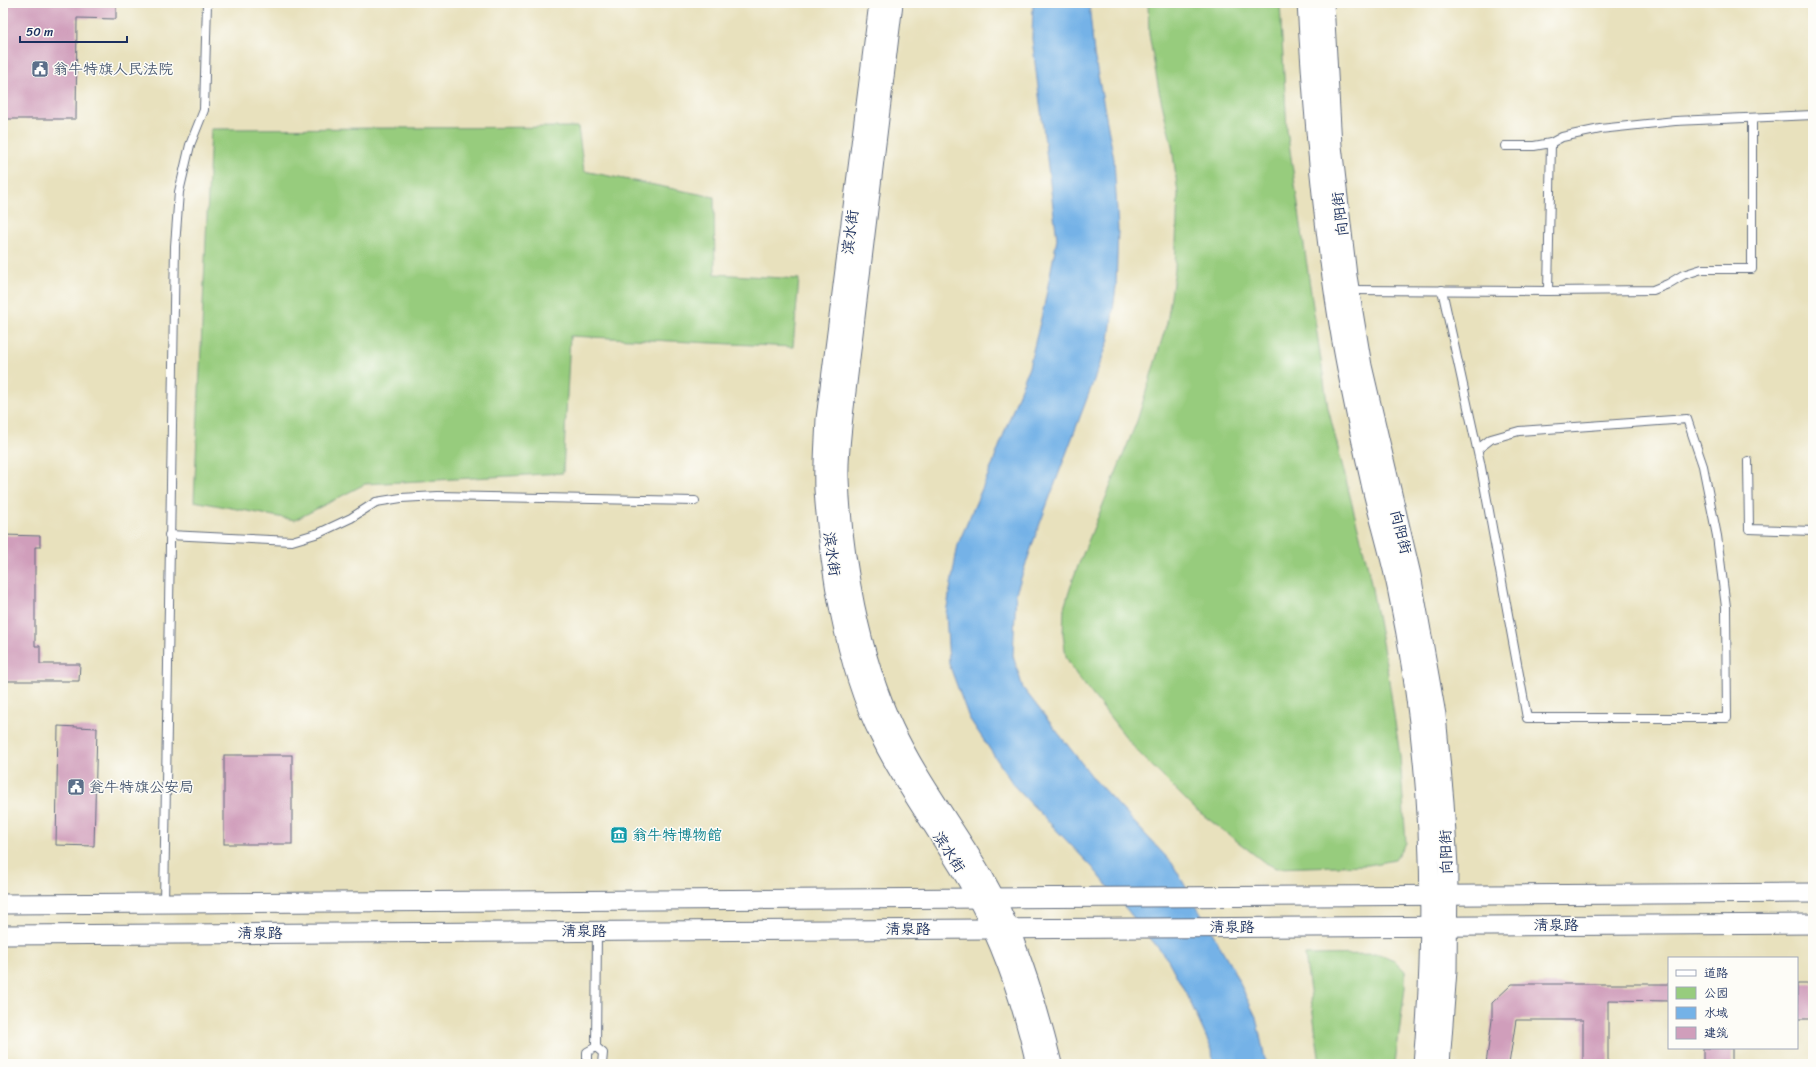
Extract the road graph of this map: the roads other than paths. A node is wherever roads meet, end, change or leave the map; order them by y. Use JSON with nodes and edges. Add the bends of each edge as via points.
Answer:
{"nodes":[{"id":1,"x":207,"y":3,"type":"edge"},
{"id":2,"x":879,"y":3,"type":"edge"},
{"id":3,"x":893,"y":3,"type":"edge"},
{"id":4,"x":1307,"y":3,"type":"edge"},
{"id":5,"x":1324,"y":3,"type":"edge"},
{"id":6,"x":1813,"y":115,"type":"edge"},
{"id":7,"x":1752,"y":118,"type":"junction"},
{"id":8,"x":1551,"y":143,"type":"junction"},
{"id":9,"x":1504,"y":146,"type":"dead end"},
{"id":10,"x":1349,"y":290,"type":"junction"},
{"id":11,"x":1442,"y":290,"type":"junction"},
{"id":12,"x":1548,"y":291,"type":"junction"},
{"id":13,"x":1478,"y":449,"type":"junction"},
{"id":14,"x":1748,"y":461,"type":"dead end"},
{"id":15,"x":695,"y":501,"type":"dead end"},
{"id":16,"x":1813,"y":531,"type":"edge"},
{"id":17,"x":169,"y":535,"type":"junction"},
{"id":18,"x":1813,"y":893,"type":"edge"},
{"id":19,"x":1439,"y":896,"type":"junction"},
{"id":20,"x":985,"y":898,"type":"junction"},
{"id":21,"x":164,"y":903,"type":"junction"},
{"id":22,"x":3,"y":904,"type":"edge"},
{"id":23,"x":1813,"y":924,"type":"edge"},
{"id":24,"x":1438,"y":926,"type":"junction"},
{"id":25,"x":1000,"y":929,"type":"junction"},
{"id":26,"x":596,"y":931,"type":"junction"},
{"id":27,"x":3,"y":935,"type":"edge"},
{"id":28,"x":596,"y":1047,"type":"junction"},
{"id":29,"x":587,"y":1064,"type":"edge"},
{"id":30,"x":602,"y":1064,"type":"edge"},
{"id":31,"x":1036,"y":1064,"type":"edge"},
{"id":32,"x":1052,"y":1064,"type":"edge"},
{"id":33,"x":1423,"y":1064,"type":"edge"},
{"id":34,"x":1440,"y":1064,"type":"edge"}],
"edges":[{"from":1,"to":17,"type":"lane","via":[[204,110],[190,145],[179,192],[175,246]]},
{"from":2,"to":20,"type":"street","name":"滨水街","via":[[826,419],[824,487],[828,533],[848,644],[862,696],[879,734],[917,804],[967,881]]},
{"from":3,"to":20,"type":"street","name":"滨水街","via":[[843,416],[839,477],[844,537],[864,644],[890,722],[913,766],[984,878]]},
{"from":4,"to":19,"type":"street","name":"向阳街","via":[[1318,164],[1340,326],[1372,488],[1397,587],[1420,728],[1430,852]]},
{"from":5,"to":10,"type":"street","name":"向阳街","via":[[1332,146]]},
{"from":6,"to":7,"type":"lane"},
{"from":7,"to":8,"type":"lane","via":[[1674,121],[1600,129],[1562,137]]},
{"from":7,"to":12,"type":"lane","via":[[1752,269],[1702,270],[1683,275],[1653,290]]},
{"from":8,"to":9,"type":"lane"},
{"from":8,"to":12,"type":"lane"},
{"from":10,"to":11,"type":"lane"},
{"from":10,"to":19,"type":"street","name":"向阳街","via":[[1362,366],[1411,575],[1434,708],[1444,802]]},
{"from":11,"to":12,"type":"lane"},
{"from":11,"to":13,"type":"lane"},
{"from":13,"to":13,"type":"lane","via":[[1491,439],[1519,431],[1687,419],[1703,466],[1717,536],[1726,607],[1727,718],[1527,718]]},
{"from":14,"to":16,"type":"lane","via":[[1749,529]]},
{"from":15,"to":17,"type":"lane","via":[[438,496],[402,498],[376,502],[351,518],[319,533],[292,541]]},
{"from":17,"to":21,"type":"lane"},
{"from":18,"to":19,"type":"street","name":"清泉路"},
{"from":19,"to":20,"type":"street","name":"清泉路"},
{"from":19,"to":24,"type":"street","name":"向阳街"},
{"from":20,"to":21,"type":"street","name":"清泉路"},
{"from":20,"to":25,"type":"street","name":"滨水街"},
{"from":21,"to":22,"type":"street","name":"清泉路"},
{"from":23,"to":24,"type":"street","name":"清泉路"},
{"from":24,"to":25,"type":"street","name":"清泉路"},
{"from":24,"to":33,"type":"street","name":"向阳街"},
{"from":24,"to":34,"type":"street","name":"向阳街","via":[[1447,970]]},
{"from":25,"to":26,"type":"street","name":"清泉路"},
{"from":25,"to":31,"type":"street","name":"滨水街","via":[[1007,964],[1028,1026]]},
{"from":25,"to":32,"type":"street","name":"滨水街","via":[[1024,967]]},
{"from":26,"to":27,"type":"street","name":"清泉路"},
{"from":26,"to":28,"type":"lane"},
{"from":28,"to":29,"type":"lane","via":[[587,1052]]},
{"from":28,"to":30,"type":"lane","via":[[602,1053]]}]}
